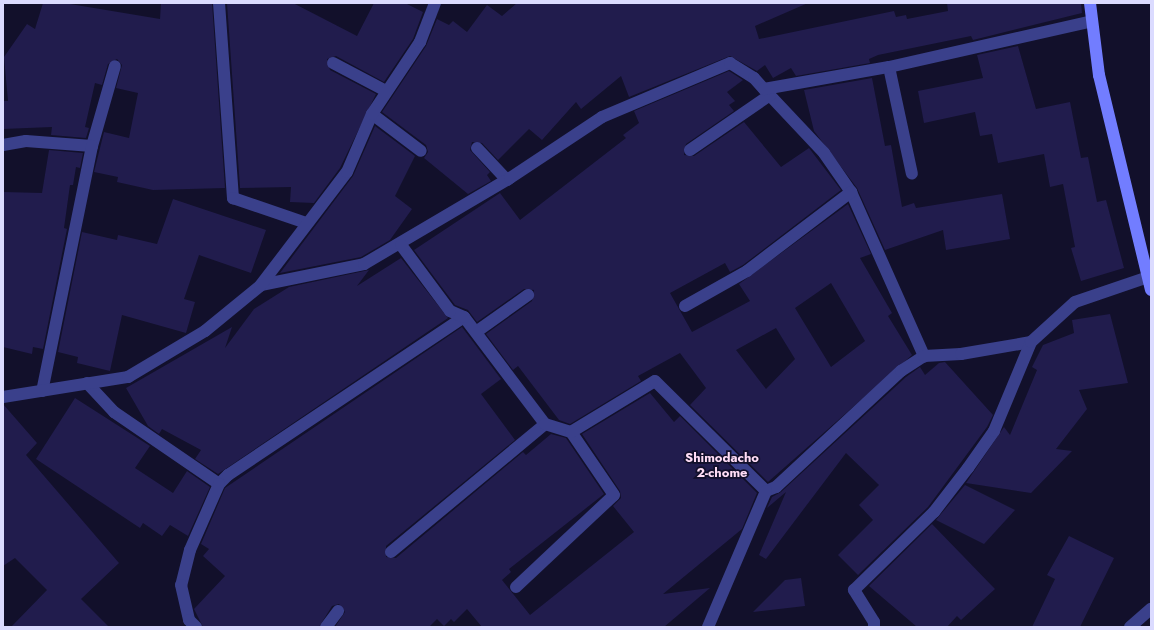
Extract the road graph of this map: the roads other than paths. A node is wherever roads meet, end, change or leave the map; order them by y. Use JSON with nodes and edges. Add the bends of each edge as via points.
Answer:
{"nodes":[{"id":1,"x":219,"y":3,"type":"edge"},
{"id":2,"x":435,"y":3,"type":"edge"},
{"id":3,"x":1090,"y":3,"type":"edge"},
{"id":4,"x":1089,"y":22,"type":"junction"},
{"id":5,"x":333,"y":63,"type":"dead end"},
{"id":6,"x":115,"y":66,"type":"dead end"},
{"id":7,"x":889,"y":66,"type":"junction"},
{"id":8,"x":386,"y":91,"type":"junction"},
{"id":9,"x":767,"y":92,"type":"junction"},
{"id":10,"x":372,"y":114,"type":"junction"},
{"id":11,"x":3,"y":145,"type":"edge"},
{"id":12,"x":92,"y":146,"type":"junction"},
{"id":13,"x":477,"y":148,"type":"dead end"},
{"id":14,"x":690,"y":150,"type":"dead end"},
{"id":15,"x":421,"y":152,"type":"dead end"},
{"id":16,"x":912,"y":174,"type":"dead end"},
{"id":17,"x":507,"y":180,"type":"junction"},
{"id":18,"x":851,"y":192,"type":"junction"},
{"id":19,"x":306,"y":224,"type":"junction"},
{"id":20,"x":401,"y":245,"type":"junction"},
{"id":21,"x":1148,"y":277,"type":"junction"},
{"id":22,"x":260,"y":285,"type":"junction"},
{"id":23,"x":1151,"y":290,"type":"edge"},
{"id":24,"x":528,"y":295,"type":"dead end"},
{"id":25,"x":685,"y":306,"type":"dead end"},
{"id":26,"x":464,"y":316,"type":"junction"},
{"id":27,"x":476,"y":332,"type":"junction"},
{"id":28,"x":1031,"y":342,"type":"junction"},
{"id":29,"x":924,"y":356,"type":"junction"},
{"id":30,"x":87,"y":383,"type":"junction"},
{"id":31,"x":42,"y":391,"type":"junction"},
{"id":32,"x":3,"y":397,"type":"edge"},
{"id":33,"x":545,"y":424,"type":"junction"},
{"id":34,"x":571,"y":432,"type":"junction"},
{"id":35,"x":219,"y":484,"type":"junction"},
{"id":36,"x":766,"y":491,"type":"junction"},
{"id":37,"x":391,"y":552,"type":"dead end"},
{"id":38,"x":516,"y":587,"type":"dead end"},
{"id":39,"x":1151,"y":609,"type":"edge"},
{"id":40,"x":338,"y":611,"type":"dead end"},
{"id":41,"x":196,"y":627,"type":"edge"},
{"id":42,"x":326,"y":627,"type":"edge"},
{"id":43,"x":708,"y":627,"type":"edge"},
{"id":44,"x":874,"y":627,"type":"edge"},
{"id":45,"x":1130,"y":627,"type":"edge"}],
"edges":[{"from":1,"to":19,"type":"street","via":[[233,198]]},
{"from":2,"to":8,"type":"street","via":[[420,42]]},
{"from":3,"to":4,"type":"street"},
{"from":4,"to":7,"type":"street"},
{"from":4,"to":21,"type":"street","via":[[1122,179]]},
{"from":5,"to":8,"type":"street"},
{"from":6,"to":12,"type":"street"},
{"from":7,"to":9,"type":"street"},
{"from":7,"to":16,"type":"street"},
{"from":8,"to":10,"type":"street"},
{"from":9,"to":14,"type":"street"},
{"from":9,"to":17,"type":"street","via":[[754,78],[730,63],[602,117]]},
{"from":9,"to":18,"type":"street","via":[[824,153]]},
{"from":10,"to":15,"type":"street"},
{"from":10,"to":19,"type":"street","via":[[346,172]]},
{"from":11,"to":12,"type":"street","via":[[26,141]]},
{"from":12,"to":31,"type":"street"},
{"from":13,"to":17,"type":"street"},
{"from":17,"to":20,"type":"street"},
{"from":18,"to":25,"type":"street","via":[[747,271]]},
{"from":18,"to":29,"type":"street"},
{"from":19,"to":22,"type":"street"},
{"from":20,"to":22,"type":"street","via":[[364,264]]},
{"from":20,"to":26,"type":"street","via":[[450,310]]},
{"from":21,"to":23,"type":"street"},
{"from":21,"to":28,"type":"street","via":[[1075,302]]},
{"from":22,"to":30,"type":"street","via":[[205,331],[128,377]]},
{"from":24,"to":27,"type":"street"},
{"from":26,"to":27,"type":"street"},
{"from":26,"to":35,"type":"street","via":[[228,475]]},
{"from":27,"to":33,"type":"street"},
{"from":28,"to":29,"type":"street"},
{"from":28,"to":44,"type":"street","via":[[994,431],[968,468],[934,512],[854,590],[874,622]]},
{"from":29,"to":36,"type":"street","via":[[901,371],[776,487]]},
{"from":30,"to":31,"type":"street"},
{"from":30,"to":35,"type":"street","via":[[114,412]]},
{"from":31,"to":32,"type":"street"},
{"from":33,"to":34,"type":"street"},
{"from":33,"to":37,"type":"street"},
{"from":34,"to":36,"type":"street","via":[[655,381]]},
{"from":34,"to":38,"type":"street","via":[[614,495]]},
{"from":35,"to":41,"type":"street","via":[[190,550],[181,585],[189,620]]},
{"from":36,"to":43,"type":"street"},
{"from":39,"to":45,"type":"street"},
{"from":40,"to":42,"type":"street"}]}
